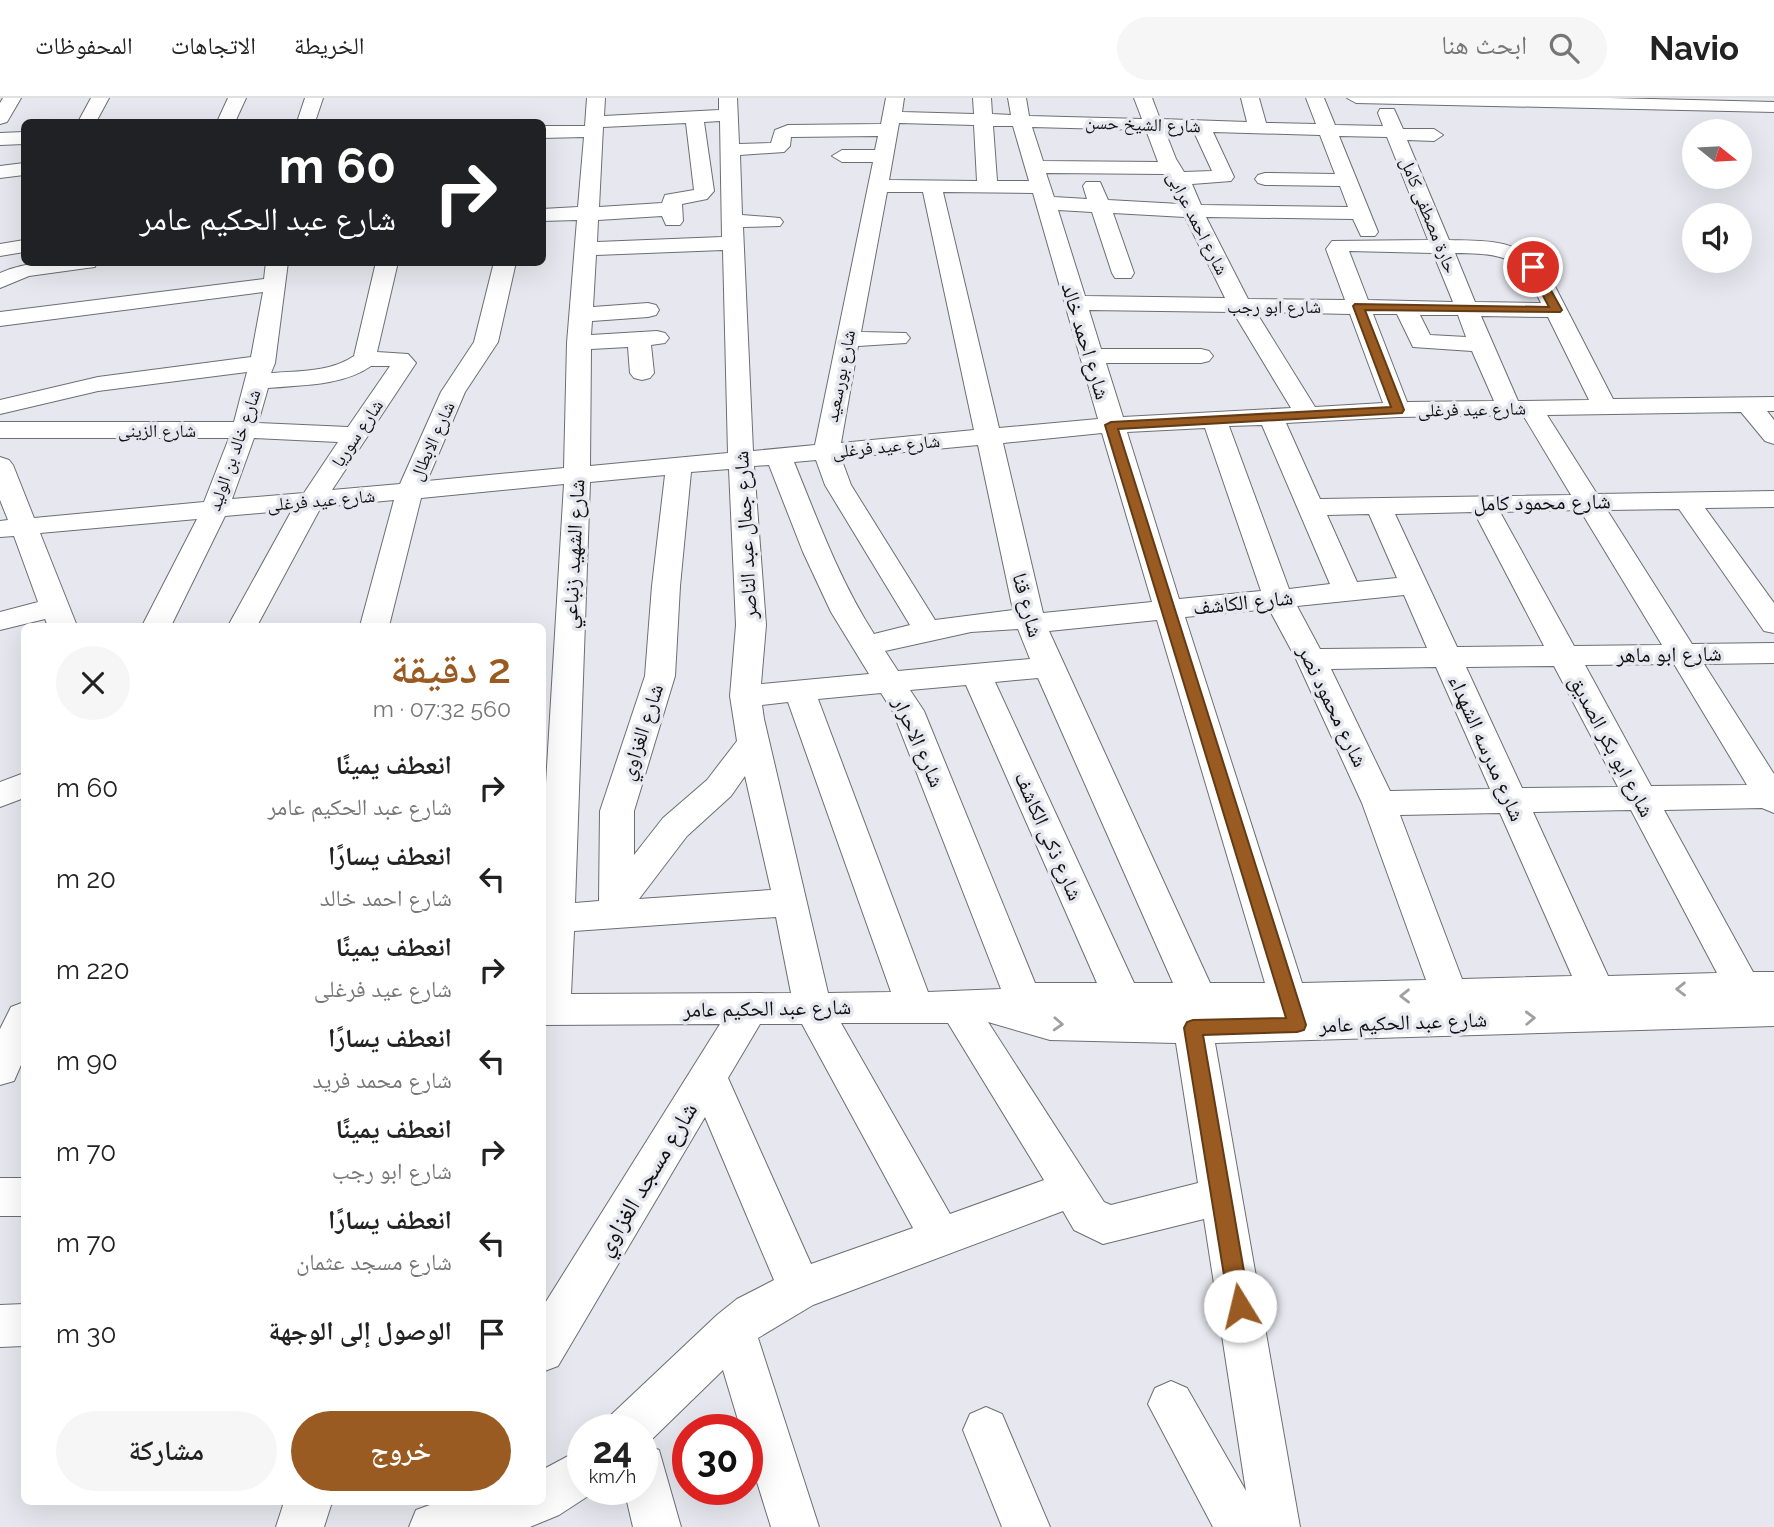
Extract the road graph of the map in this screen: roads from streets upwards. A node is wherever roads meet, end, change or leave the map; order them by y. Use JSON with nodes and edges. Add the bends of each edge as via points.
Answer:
{"nodes":[{"id":1,"x":12,"y":98,"type":"edge"},
{"id":2,"x":100,"y":98,"type":"edge"},
{"id":3,"x":237,"y":98,"type":"edge"},
{"id":4,"x":314,"y":98,"type":"edge"},
{"id":5,"x":982,"y":98,"type":"edge"},
{"id":6,"x":1143,"y":98,"type":"edge"},
{"id":7,"x":1250,"y":98,"type":"edge"},
{"id":8,"x":1315,"y":98,"type":"edge"},
{"id":9,"x":1356,"y":98,"type":"edge"},
{"id":10,"x":1380,"y":98,"type":"edge"},
{"id":11,"x":1750,"y":102,"type":"edge"},
{"id":12,"x":728,"y":106,"type":"edge"},
{"id":13,"x":1774,"y":107,"type":"edge"},
{"id":14,"x":1019,"y":109,"type":"edge"},
{"id":15,"x":891,"y":115,"type":"edge"},
{"id":16,"x":595,"y":117,"type":"edge"},
{"id":17,"x":694,"y":117,"type":"junction"},
{"id":18,"x":0,"y":118,"type":"edge"},
{"id":19,"x":89,"y":119,"type":"edge"},
{"id":20,"x":227,"y":119,"type":"edge"},
{"id":21,"x":307,"y":119,"type":"edge"},
{"id":22,"x":983,"y":120,"type":"junction"},
{"id":23,"x":1153,"y":125,"type":"junction"},
{"id":24,"x":1201,"y":126,"type":"junction"},
{"id":25,"x":1258,"y":128,"type":"junction"},
{"id":26,"x":1328,"y":130,"type":"junction"},
{"id":27,"x":549,"y":132,"type":"edge"},
{"id":28,"x":1396,"y":133,"type":"junction"},
{"id":29,"x":1434,"y":135,"type":"dead end"},
{"id":30,"x":21,"y":138,"type":"edge"},
{"id":31,"x":0,"y":139,"type":"edge"},
{"id":32,"x":730,"y":150,"type":"junction"},
{"id":33,"x":842,"y":156,"type":"dead end"},
{"id":34,"x":883,"y":156,"type":"junction"},
{"id":35,"x":1090,"y":161,"type":"junction"},
{"id":36,"x":21,"y":169,"type":"edge"},
{"id":37,"x":0,"y":172,"type":"edge"},
{"id":38,"x":1175,"y":173,"type":"junction"},
{"id":39,"x":1265,"y":179,"type":"dead end"},
{"id":40,"x":1347,"y":180,"type":"junction"},
{"id":41,"x":878,"y":186,"type":"junction"},
{"id":42,"x":1040,"y":186,"type":"junction"},
{"id":43,"x":932,"y":187,"type":"junction"},
{"id":44,"x":986,"y":187,"type":"junction"},
{"id":45,"x":1100,"y":206,"type":"junction"},
{"id":46,"x":1192,"y":211,"type":"junction"},
{"id":47,"x":587,"y":213,"type":"junction"},
{"id":48,"x":1361,"y":213,"type":"junction"},
{"id":49,"x":546,"y":215,"type":"edge"},
{"id":50,"x":773,"y":222,"type":"dead end"},
{"id":51,"x":733,"y":232,"type":"junction"},
{"id":52,"x":1373,"y":244,"type":"junction"},
{"id":53,"x":1442,"y":245,"type":"junction"},
{"id":54,"x":21,"y":246,"type":"edge"},
{"id":55,"x":666,"y":246,"type":"junction"},
{"id":56,"x":584,"y":249,"type":"junction"},
{"id":57,"x":0,"y":250,"type":"edge"},
{"id":58,"x":21,"y":252,"type":"edge"},
{"id":59,"x":66,"y":266,"type":"edge"},
{"id":60,"x":386,"y":266,"type":"edge"},
{"id":61,"x":504,"y":266,"type":"edge"},
{"id":62,"x":666,"y":268,"type":"dead end"},
{"id":63,"x":276,"y":273,"type":"edge"},
{"id":64,"x":1122,"y":273,"type":"dead end"},
{"id":65,"x":9,"y":277,"type":"edge"},
{"id":66,"x":1075,"y":303,"type":"junction"},
{"id":67,"x":1359,"y":306,"type":"junction"},
{"id":68,"x":1241,"y":307,"type":"junction"},
{"id":69,"x":1405,"y":307,"type":"junction"},
{"id":70,"x":1466,"y":308,"type":"junction"},
{"id":71,"x":648,"y":310,"type":"dead end"},
{"id":72,"x":1557,"y":310,"type":"junction"},
{"id":73,"x":581,"y":315,"type":"junction"},
{"id":74,"x":0,"y":319,"type":"edge"},
{"id":75,"x":898,"y":338,"type":"dead end"},
{"id":76,"x":847,"y":339,"type":"junction"},
{"id":77,"x":579,"y":343,"type":"junction"},
{"id":78,"x":1480,"y":344,"type":"junction"},
{"id":79,"x":1091,"y":356,"type":"junction"},
{"id":80,"x":1201,"y":356,"type":"dead end"},
{"id":81,"x":367,"y":358,"type":"junction"},
{"id":82,"x":260,"y":373,"type":"junction"},
{"id":83,"x":642,"y":373,"type":"dead end"},
{"id":84,"x":1748,"y":404,"type":"junction"},
{"id":85,"x":1774,"y":404,"type":"edge"},
{"id":86,"x":0,"y":407,"type":"edge"},
{"id":87,"x":1605,"y":408,"type":"junction"},
{"id":88,"x":1521,"y":409,"type":"junction"},
{"id":89,"x":1398,"y":410,"type":"junction"},
{"id":90,"x":1307,"y":414,"type":"junction"},
{"id":91,"x":1270,"y":415,"type":"junction"},
{"id":92,"x":1214,"y":419,"type":"junction"},
{"id":93,"x":1111,"y":425,"type":"junction"},
{"id":94,"x":0,"y":430,"type":"edge"},
{"id":95,"x":159,"y":430,"type":"junction"},
{"id":96,"x":243,"y":430,"type":"junction"},
{"id":97,"x":355,"y":435,"type":"junction"},
{"id":98,"x":987,"y":436,"type":"junction"},
{"id":99,"x":1774,"y":436,"type":"edge"},
{"id":100,"x":826,"y":452,"type":"junction"},
{"id":101,"x":144,"y":455,"type":"dead end"},
{"id":102,"x":779,"y":457,"type":"junction"},
{"id":103,"x":741,"y":461,"type":"junction"},
{"id":104,"x":0,"y":465,"type":"edge"},
{"id":105,"x":679,"y":467,"type":"junction"},
{"id":106,"x":577,"y":477,"type":"junction"},
{"id":107,"x":409,"y":492,"type":"junction"},
{"id":108,"x":1774,"y":499,"type":"edge"},
{"id":109,"x":1588,"y":500,"type":"junction"},
{"id":110,"x":1686,"y":500,"type":"junction"},
{"id":111,"x":310,"y":501,"type":"junction"},
{"id":112,"x":1482,"y":503,"type":"junction"},
{"id":113,"x":1378,"y":505,"type":"junction"},
{"id":114,"x":1311,"y":507,"type":"junction"},
{"id":115,"x":215,"y":509,"type":"junction"},
{"id":116,"x":12,"y":527,"type":"edge"},
{"id":117,"x":1414,"y":585,"type":"junction"},
{"id":118,"x":1347,"y":591,"type":"junction"},
{"id":119,"x":1278,"y":598,"type":"junction"},
{"id":120,"x":1168,"y":609,"type":"junction"},
{"id":121,"x":58,"y":617,"type":"edge"},
{"id":122,"x":0,"y":621,"type":"edge"},
{"id":123,"x":1030,"y":621,"type":"junction"},
{"id":124,"x":158,"y":623,"type":"edge"},
{"id":125,"x":245,"y":623,"type":"edge"},
{"id":126,"x":376,"y":623,"type":"edge"},
{"id":127,"x":1774,"y":624,"type":"edge"},
{"id":128,"x":927,"y":631,"type":"junction"},
{"id":129,"x":866,"y":646,"type":"junction"},
{"id":130,"x":556,"y":651,"type":"edge"},
{"id":131,"x":1774,"y":653,"type":"edge"},
{"id":132,"x":1683,"y":654,"type":"junction"},
{"id":133,"x":1564,"y":655,"type":"junction"},
{"id":134,"x":1447,"y":657,"type":"junction"},
{"id":135,"x":1311,"y":659,"type":"junction"},
{"id":136,"x":1048,"y":667,"type":"junction"},
{"id":137,"x":975,"y":674,"type":"junction"},
{"id":138,"x":891,"y":682,"type":"junction"},
{"id":139,"x":799,"y":691,"type":"junction"},
{"id":140,"x":746,"y":696,"type":"junction"},
{"id":141,"x":753,"y":743,"type":"junction"},
{"id":142,"x":553,"y":771,"type":"edge"},
{"id":143,"x":21,"y":786,"type":"edge"},
{"id":144,"x":0,"y":795,"type":"edge"},
{"id":145,"x":1640,"y":798,"type":"junction"},
{"id":146,"x":1773,"y":798,"type":"edge"},
{"id":147,"x":1511,"y":800,"type":"junction"},
{"id":148,"x":1378,"y":803,"type":"junction"},
{"id":149,"x":551,"y":848,"type":"edge"},
{"id":150,"x":791,"y":902,"type":"junction"},
{"id":151,"x":618,"y":908,"type":"junction"},
{"id":152,"x":549,"y":919,"type":"edge"},
{"id":153,"x":1759,"y":988,"type":"edge"},
{"id":154,"x":1597,"y":991,"type":"junction"},
{"id":155,"x":1450,"y":995,"type":"junction"},
{"id":156,"x":1122,"y":998,"type":"junction"},
{"id":157,"x":991,"y":1004,"type":"junction"},
{"id":158,"x":915,"y":1006,"type":"junction"},
{"id":159,"x":812,"y":1007,"type":"junction"},
{"id":160,"x":750,"y":1008,"type":"junction"},
{"id":161,"x":547,"y":1010,"type":"edge"},
{"id":162,"x":1294,"y":1011,"type":"junction"},
{"id":163,"x":1774,"y":1011,"type":"edge"},
{"id":164,"x":1196,"y":1013,"type":"junction"},
{"id":165,"x":0,"y":1017,"type":"edge"},
{"id":166,"x":21,"y":1017,"type":"edge"},
{"id":167,"x":21,"y":1024,"type":"edge"},
{"id":168,"x":0,"y":1069,"type":"edge"},
{"id":169,"x":708,"y":1077,"type":"junction"},
{"id":170,"x":1072,"y":1189,"type":"junction"},
{"id":171,"x":21,"y":1196,"type":"edge"},
{"id":172,"x":1222,"y":1196,"type":"junction"},
{"id":173,"x":0,"y":1197,"type":"edge"},
{"id":174,"x":940,"y":1237,"type":"junction"},
{"id":175,"x":800,"y":1289,"type":"junction"},
{"id":176,"x":21,"y":1325,"type":"edge"},
{"id":177,"x":0,"y":1326,"type":"edge"},
{"id":178,"x":733,"y":1330,"type":"junction"},
{"id":179,"x":546,"y":1343,"type":"edge"},
{"id":180,"x":1171,"y":1404,"type":"dead end"},
{"id":181,"x":656,"y":1414,"type":"edge"},
{"id":182,"x":986,"y":1430,"type":"dead end"},
{"id":183,"x":567,"y":1484,"type":"edge"},
{"id":184,"x":546,"y":1496,"type":"edge"},
{"id":185,"x":306,"y":1505,"type":"edge"},
{"id":186,"x":448,"y":1505,"type":"edge"},
{"id":187,"x":522,"y":1505,"type":"edge"},
{"id":188,"x":651,"y":1505,"type":"edge"},
{"id":189,"x":300,"y":1527,"type":"edge"},
{"id":190,"x":433,"y":1527,"type":"edge"},
{"id":191,"x":657,"y":1527,"type":"edge"},
{"id":192,"x":795,"y":1527,"type":"edge"},
{"id":193,"x":1026,"y":1527,"type":"edge"},
{"id":194,"x":1240,"y":1527,"type":"edge"},
{"id":195,"x":1276,"y":1527,"type":"edge"}],
"edges":[{"from":1,"to":18,"type":"street"},
{"from":2,"to":19,"type":"street"},
{"from":3,"to":20,"type":"street"},
{"from":4,"to":21,"type":"street"},
{"from":5,"to":22,"type":"street"},
{"from":6,"to":23,"type":"street","name":"شارع احمد عرابى"},
{"from":7,"to":25,"type":"street"},
{"from":8,"to":26,"type":"street"},
{"from":9,"to":10,"type":"street"},
{"from":10,"to":11,"type":"street"},
{"from":10,"to":28,"type":"street","name":"حارة مصطفى كامل"},
{"from":11,"to":13,"type":"street"},
{"from":12,"to":17,"type":"street"},
{"from":12,"to":32,"type":"street","name":"شارع جمال عبد الناصر"},
{"from":14,"to":22,"type":"street","name":"شارع الشيخ حسن"},
{"from":14,"to":23,"type":"street","name":"شارع الشيخ حسن"},
{"from":14,"to":42,"type":"street","name":"شارع احمد خالد"},
{"from":15,"to":22,"type":"street","name":"شارع الشيخ حسن"},
{"from":15,"to":32,"type":"street","name":"شارع الشيخ حسن","via":[[788,131],[777,148]]},
{"from":15,"to":34,"type":"street","name":"شارع بورسعيد"},
{"from":16,"to":17,"type":"street"},
{"from":16,"to":27,"type":"street"},
{"from":16,"to":47,"type":"street","name":"شارع الشهيد زنباعي"},
{"from":17,"to":47,"type":"street","via":[[704,191],[700,195],[673,198],[672,215]]},
{"from":22,"to":44,"type":"street"},
{"from":23,"to":24,"type":"street","name":"شارع الشيخ حسن"},
{"from":23,"to":38,"type":"street","name":"شارع احمد عرابى"},
{"from":24,"to":25,"type":"street","name":"شارع الشيخ حسن"},
{"from":24,"to":38,"type":"street","via":[[1224,177]]},
{"from":25,"to":26,"type":"street","name":"شارع الشيخ حسن"},
{"from":26,"to":28,"type":"street","name":"شارع الشيخ حسن"},
{"from":26,"to":40,"type":"street"},
{"from":28,"to":29,"type":"street","name":"شارع الشيخ حسن"},
{"from":28,"to":53,"type":"street","name":"حارة مصطفى كامل"},
{"from":30,"to":31,"type":"street"},
{"from":32,"to":51,"type":"street","name":"شارع جمال عبد الناصر"},
{"from":33,"to":34,"type":"street"},
{"from":34,"to":41,"type":"street","name":"شارع بورسعيد"},
{"from":35,"to":38,"type":"street"},
{"from":35,"to":42,"type":"street"},
{"from":35,"to":45,"type":"street"},
{"from":36,"to":37,"type":"street"},
{"from":38,"to":46,"type":"street","name":"شارع احمد عرابى"},
{"from":39,"to":40,"type":"street"},
{"from":40,"to":48,"type":"street"},
{"from":41,"to":43,"type":"street"},
{"from":41,"to":76,"type":"street","name":"شارع بورسعيد"},
{"from":42,"to":44,"type":"street"},
{"from":42,"to":45,"type":"street"},
{"from":42,"to":66,"type":"street","name":"شارع احمد خالد"},
{"from":43,"to":44,"type":"street"},
{"from":43,"to":98,"type":"street","name":"شارع قنا"},
{"from":45,"to":46,"type":"street"},
{"from":45,"to":64,"type":"street"},
{"from":46,"to":48,"type":"street"},
{"from":46,"to":68,"type":"street","name":"شارع احمد عرابى"},
{"from":47,"to":49,"type":"street"},
{"from":47,"to":56,"type":"street","name":"شارع الشهيد زنباعي"},
{"from":48,"to":52,"type":"street"},
{"from":50,"to":51,"type":"street"},
{"from":51,"to":55,"type":"street"},
{"from":51,"to":103,"type":"street","name":"شارع جمال عبد الناصر"},
{"from":52,"to":53,"type":"street"},
{"from":52,"to":67,"type":"street","via":[[1337,247]]},
{"from":53,"to":70,"type":"street","name":"حارة مصطفى كامل"},
{"from":53,"to":72,"type":"street","via":[[1496,247],[1515,254],[1537,272]]},
{"from":54,"to":57,"type":"street"},
{"from":55,"to":56,"type":"street"},
{"from":55,"to":62,"type":"street"},
{"from":56,"to":73,"type":"street","name":"شارع الشهيد زنباعي"},
{"from":58,"to":65,"type":"street"},
{"from":59,"to":65,"type":"street"},
{"from":60,"to":81,"type":"street"},
{"from":61,"to":107,"type":"street","name":"شارع الابطال","via":[[486,342],[453,392]]},
{"from":63,"to":74,"type":"street"},
{"from":63,"to":82,"type":"street","name":"شارع خالد بن الوليد"},
{"from":66,"to":68,"type":"street","name":"شارع ابو رجب"},
{"from":66,"to":79,"type":"street","name":"شارع احمد خالد"},
{"from":67,"to":68,"type":"street","name":"شارع ابو رجب"},
{"from":67,"to":69,"type":"street","name":"شارع ابو رجب"},
{"from":67,"to":89,"type":"street"},
{"from":68,"to":90,"type":"street","name":"شارع احمد عرابى"},
{"from":69,"to":70,"type":"street","name":"شارع ابو رجب"},
{"from":69,"to":78,"type":"street","via":[[1421,342]]},
{"from":70,"to":72,"type":"street","name":"شارع ابو رجب"},
{"from":70,"to":78,"type":"street","name":"حارة مصطفى كامل"},
{"from":71,"to":73,"type":"street"},
{"from":72,"to":87,"type":"street"},
{"from":73,"to":77,"type":"street","name":"شارع الشهيد زنباعي"},
{"from":75,"to":76,"type":"street"},
{"from":76,"to":100,"type":"street","name":"شارع بورسعيد"},
{"from":77,"to":83,"type":"street","via":[[648,339]]},
{"from":77,"to":106,"type":"street","name":"شارع الشهيد زنباعي"},
{"from":78,"to":88,"type":"street","name":"حارة مصطفى كامل"},
{"from":79,"to":80,"type":"street"},
{"from":79,"to":93,"type":"street","name":"شارع احمد خالد"},
{"from":81,"to":82,"type":"street","via":[[342,370]]},
{"from":81,"to":97,"type":"street","name":"شارع سوريا","via":[[405,361]]},
{"from":82,"to":86,"type":"street","via":[[98,384]]},
{"from":82,"to":96,"type":"street","name":"شارع خالد بن الوليد"},
{"from":84,"to":85,"type":"street","name":"شارع عيد فرغلى"},
{"from":84,"to":87,"type":"street","name":"شارع عيد فرغلى"},
{"from":84,"to":99,"type":"street"},
{"from":87,"to":88,"type":"street","name":"شارع عيد فرغلى"},
{"from":88,"to":89,"type":"street","name":"شارع عيد فرغلى"},
{"from":88,"to":109,"type":"street","name":"حارة مصطفى كامل"},
{"from":89,"to":90,"type":"street","name":"شارع عيد فرغلى"},
{"from":90,"to":91,"type":"street","name":"شارع عيد فرغلى"},
{"from":91,"to":92,"type":"street","name":"شارع عيد فرغلى"},
{"from":91,"to":114,"type":"street"},
{"from":92,"to":93,"type":"street","name":"شارع عيد فرغلى"},
{"from":92,"to":119,"type":"street","name":"شارع محمود نصر"},
{"from":93,"to":98,"type":"street","name":"شارع عيد فرغلى"},
{"from":93,"to":120,"type":"street","name":"شارع احمد خالد"},
{"from":94,"to":95,"type":"street","name":"شارع الزينى"},
{"from":95,"to":96,"type":"street","name":"شارع الزينى"},
{"from":95,"to":101,"type":"street"},
{"from":96,"to":97,"type":"street","name":"شارع الزينى"},
{"from":96,"to":115,"type":"street","name":"شارع خالد بن الوليد"},
{"from":97,"to":111,"type":"street","name":"شارع سوريا"},
{"from":98,"to":100,"type":"street","name":"شارع عيد فرغلى"},
{"from":98,"to":123,"type":"street","name":"شارع قنا"},
{"from":100,"to":102,"type":"street","name":"شارع عيد فرغلى"},
{"from":100,"to":128,"type":"street","name":"شارع بورسعيد","via":[[838,485]]},
{"from":102,"to":103,"type":"street","name":"شارع عيد فرغلى"},
{"from":102,"to":129,"type":"street","name":"شارع الاحرار","via":[[817,552]]},
{"from":103,"to":105,"type":"street","name":"شارع عيد فرغلى"},
{"from":103,"to":140,"type":"street","name":"شارع جمال عبد الناصر","via":[[751,625]]},
{"from":104,"to":116,"type":"street"},
{"from":105,"to":106,"type":"street","name":"شارع عيد فرغلى"},
{"from":105,"to":151,"type":"street","name":"شارع الغزاوي","via":[[657,691],[617,811]]},
{"from":106,"to":107,"type":"street","name":"شارع عيد فرغلى"},
{"from":106,"to":130,"type":"street","name":"شارع الشهيد زنباعي"},
{"from":107,"to":111,"type":"street","name":"شارع عيد فرغلى"},
{"from":107,"to":126,"type":"street","name":"شارع الابطال"},
{"from":108,"to":110,"type":"street","name":"شارع محمود كامل"},
{"from":109,"to":110,"type":"street","name":"شارع محمود كامل"},
{"from":109,"to":112,"type":"street","name":"شارع محمود كامل"},
{"from":109,"to":132,"type":"street","name":"حارة مصطفى كامل"},
{"from":110,"to":127,"type":"street"},
{"from":111,"to":115,"type":"street","name":"شارع عيد فرغلى"},
{"from":111,"to":125,"type":"street","name":"شارع سوريا"},
{"from":112,"to":113,"type":"street","name":"شارع محمود كامل"},
{"from":112,"to":133,"type":"street","name":"شارع ابو بكر الصديق"},
{"from":113,"to":114,"type":"street","name":"شارع محمود كامل"},
{"from":113,"to":117,"type":"street","name":"شارع مدرسه الشهداء"},
{"from":114,"to":118,"type":"street"},
{"from":115,"to":116,"type":"street","name":"شارع عيد فرغلى"},
{"from":115,"to":124,"type":"street","name":"شارع خالد بن الوليد"},
{"from":116,"to":121,"type":"street"},
{"from":117,"to":118,"type":"street","name":"شارع الكاشف"},
{"from":117,"to":134,"type":"street","name":"شارع مدرسه الشهداء"},
{"from":118,"to":119,"type":"street","name":"شارع الكاشف"},
{"from":119,"to":120,"type":"street","name":"شارع الكاشف"},
{"from":119,"to":135,"type":"street","name":"شارع محمود نصر"},
{"from":120,"to":123,"type":"street","name":"شارع الكاشف"},
{"from":120,"to":162,"type":"street","name":"شارع احمد خالد"},
{"from":121,"to":122,"type":"street"},
{"from":123,"to":128,"type":"street","name":"شارع الكاشف"},
{"from":123,"to":136,"type":"street","name":"شارع قنا"},
{"from":128,"to":129,"type":"street","name":"شارع الكاشف"},
{"from":129,"to":138,"type":"street","name":"شارع الاحرار"},
{"from":130,"to":142,"type":"street","name":"شارع الشهيد زنباعي"},
{"from":131,"to":132,"type":"street","name":"شارع ابو ماهر"},
{"from":132,"to":133,"type":"street","name":"شارع ابو ماهر"},
{"from":132,"to":146,"type":"street","name":"حارة مصطفى كامل"},
{"from":133,"to":134,"type":"street","name":"شارع ابو ماهر"},
{"from":133,"to":145,"type":"street","name":"شارع ابو بكر الصديق"},
{"from":134,"to":135,"type":"street","name":"شارع ابو ماهر"},
{"from":134,"to":147,"type":"street","name":"شارع مدرسه الشهداء"},
{"from":135,"to":148,"type":"street","name":"شارع محمود نصر"},
{"from":136,"to":137,"type":"street"},
{"from":136,"to":164,"type":"street","name":"شارع قنا"},
{"from":137,"to":138,"type":"street"},
{"from":137,"to":156,"type":"street","name":"شارع ذكى الكاشف"},
{"from":138,"to":139,"type":"street"},
{"from":138,"to":157,"type":"street","name":"شارع الاحرار","via":[[916,729]]},
{"from":139,"to":140,"type":"street"},
{"from":139,"to":158,"type":"street"},
{"from":140,"to":141,"type":"street","name":"شارع جمال عبد الناصر"},
{"from":141,"to":150,"type":"street","name":"شارع جمال عبد الناصر"},
{"from":141,"to":151,"type":"street","via":[[719,788],[675,827]]},
{"from":142,"to":149,"type":"street","name":"شارع الشهيد زنباعي"},
{"from":143,"to":144,"type":"street"},
{"from":145,"to":146,"type":"street"},
{"from":145,"to":147,"type":"street"},
{"from":145,"to":153,"type":"street","name":"شارع ابو بكر الصديق"},
{"from":147,"to":148,"type":"street"},
{"from":147,"to":154,"type":"street","name":"شارع مدرسه الشهداء"},
{"from":148,"to":155,"type":"street","name":"شارع محمود نصر"},
{"from":149,"to":152,"type":"street","name":"شارع الشهيد زنباعي"},
{"from":150,"to":151,"type":"street"},
{"from":150,"to":159,"type":"street","name":"شارع جمال عبد الناصر"},
{"from":151,"to":152,"type":"street"},
{"from":152,"to":161,"type":"street","name":"شارع الشهيد زنباعي"},
{"from":153,"to":154,"type":"street","name":"شارع عبد الحكيم عامر","one_way":true},
{"from":154,"to":155,"type":"street","name":"شارع عبد الحكيم عامر"},
{"from":155,"to":162,"type":"street","name":"شارع عبد الحكيم عامر","one_way":true},
{"from":156,"to":157,"type":"street","name":"شارع عبد الحكيم عامر"},
{"from":156,"to":164,"type":"street","name":"شارع عبد الحكيم عامر"},
{"from":157,"to":158,"type":"street","name":"شارع عبد الحكيم عامر"},
{"from":157,"to":164,"type":"street","name":"شارع عبد الحكيم عامر","one_way":true,"via":[[1050,1024]]},
{"from":157,"to":170,"type":"street","name":"شارع الاحرار"},
{"from":158,"to":159,"type":"street","name":"شارع عبد الحكيم عامر"},
{"from":159,"to":160,"type":"street","name":"شارع عبد الحكيم عامر"},
{"from":159,"to":174,"type":"street","name":"شارع جمال عبد الناصر"},
{"from":160,"to":161,"type":"street","name":"شارع عبد الحكيم عامر"},
{"from":160,"to":169,"type":"street","name":"شارع مسجد الغزاوي"},
{"from":162,"to":163,"type":"street","name":"شارع عبد الحكيم عامر","one_way":true},
{"from":162,"to":164,"type":"street","name":"شارع عبد الحكيم عامر"},
{"from":164,"to":172,"type":"street"},
{"from":165,"to":166,"type":"street"},
{"from":167,"to":168,"type":"street"},
{"from":169,"to":175,"type":"street"},
{"from":169,"to":179,"type":"street","name":"شارع مسجد الغزاوي"},
{"from":170,"to":172,"type":"street","name":"شارع الاحرار","via":[[1089,1216],[1103,1225]]},
{"from":170,"to":174,"type":"street"},
{"from":171,"to":173,"type":"street"},
{"from":172,"to":195,"type":"street"},
{"from":174,"to":175,"type":"street"},
{"from":175,"to":178,"type":"street","via":[[752,1314]]},
{"from":176,"to":177,"type":"street"},
{"from":178,"to":181,"type":"street"},
{"from":178,"to":192,"type":"street"},
{"from":180,"to":194,"type":"street"},
{"from":182,"to":193,"type":"street"},
{"from":183,"to":184,"type":"street"},
{"from":185,"to":189,"type":"street"},
{"from":186,"to":190,"type":"street"},
{"from":187,"to":190,"type":"street"},
{"from":188,"to":191,"type":"street"}]}
